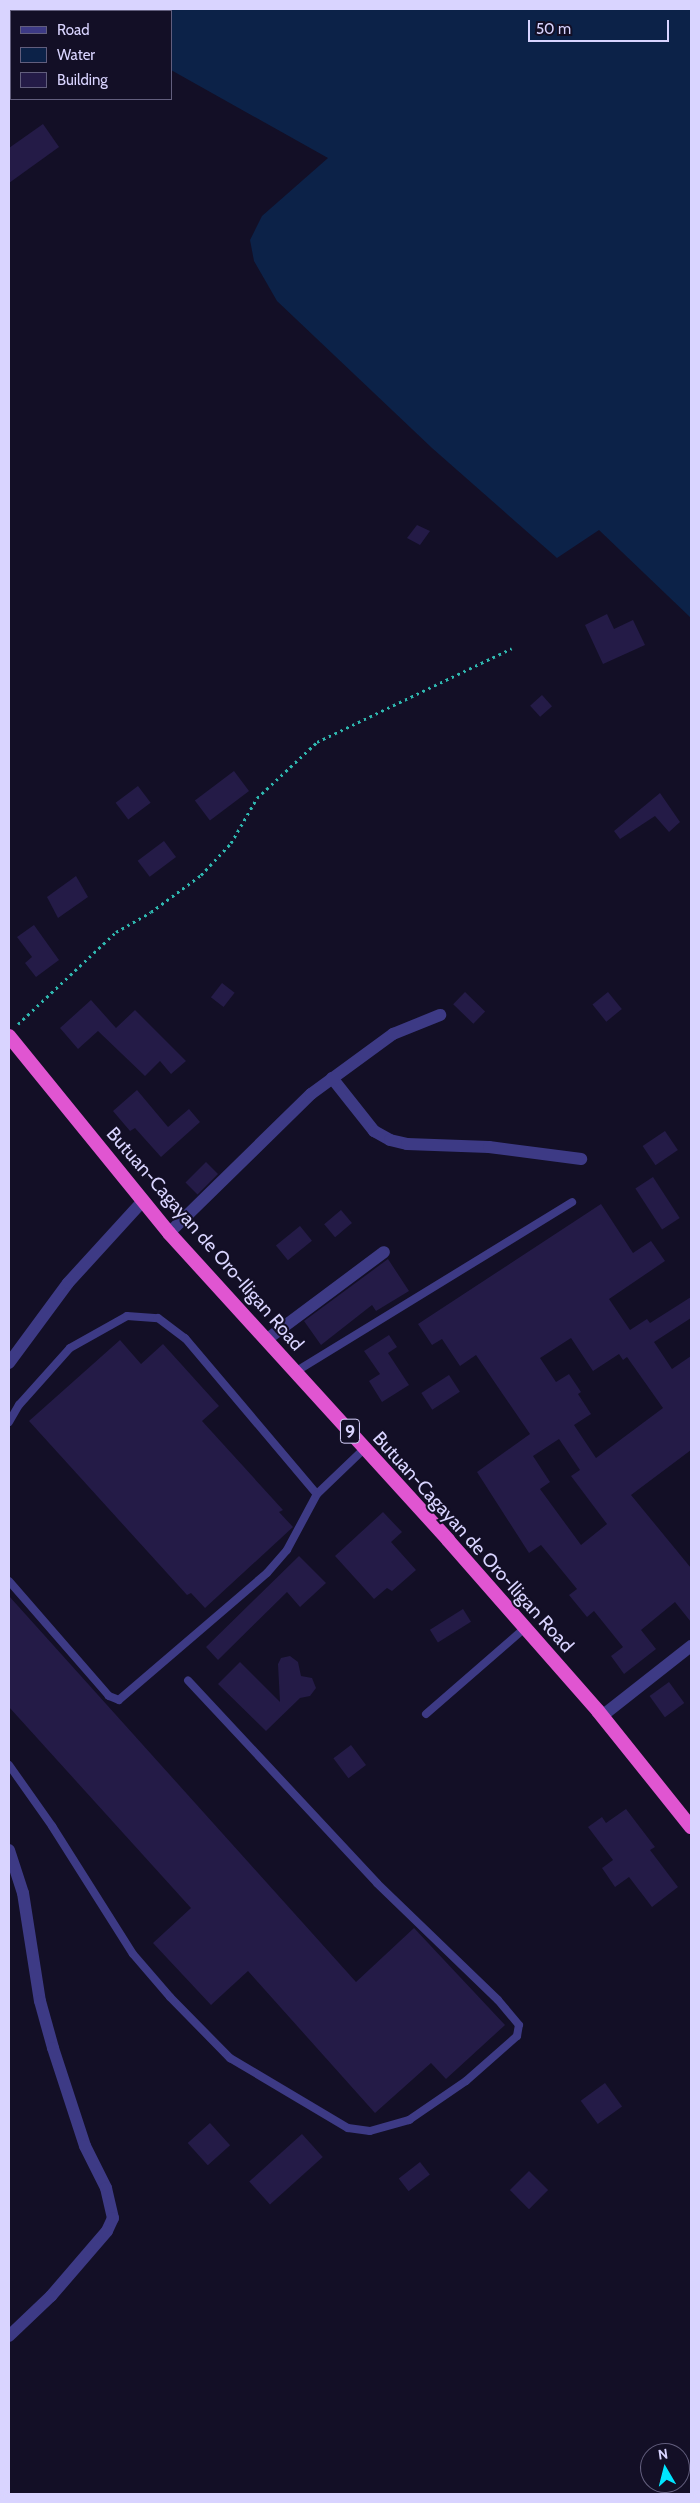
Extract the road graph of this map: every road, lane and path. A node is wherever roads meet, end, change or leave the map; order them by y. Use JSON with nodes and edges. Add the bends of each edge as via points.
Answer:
{"nodes":[{"id":1,"x":512,"y":648,"type":"dead end"},
{"id":2,"x":440,"y":1016,"type":"dead end"},
{"id":3,"x":12,"y":1031,"type":"edge"},
{"id":4,"x":332,"y":1078,"type":"junction"},
{"id":5,"x":581,"y":1159,"type":"dead end"},
{"id":6,"x":143,"y":1201,"type":"junction"},
{"id":7,"x":572,"y":1202,"type":"dead end"},
{"id":8,"x":169,"y":1233,"type":"junction"},
{"id":9,"x":384,"y":1252,"type":"dead end"},
{"id":10,"x":266,"y":1340,"type":"junction"},
{"id":11,"x":9,"y":1362,"type":"edge"},
{"id":12,"x":295,"y":1372,"type":"junction"},
{"id":13,"x":9,"y":1422,"type":"edge"},
{"id":14,"x":365,"y":1448,"type":"junction"},
{"id":15,"x":317,"y":1494,"type":"junction"},
{"id":16,"x":9,"y":1582,"type":"edge"},
{"id":17,"x":525,"y":1628,"type":"junction"},
{"id":18,"x":691,"y":1646,"type":"edge"},
{"id":19,"x":188,"y":1680,"type":"dead end"},
{"id":20,"x":426,"y":1714,"type":"dead end"},
{"id":21,"x":602,"y":1716,"type":"junction"},
{"id":22,"x":9,"y":1765,"type":"edge"},
{"id":23,"x":691,"y":1827,"type":"edge"},
{"id":24,"x":9,"y":1850,"type":"edge"},
{"id":25,"x":9,"y":2336,"type":"edge"}],
"edges":[{"from":1,"to":3,"type":"path","via":[[317,742],[257,798],[231,842],[201,875],[151,912],[116,932]]},
{"from":2,"to":4,"type":"street","via":[[392,1034]]},
{"from":3,"to":6,"type":"highway","name":"Butuan-Cagayan de Oro-Iligan Road","number":"9"},
{"from":4,"to":5,"type":"street","via":[[374,1131],[390,1140],[407,1144],[489,1147]]},
{"from":4,"to":8,"type":"street"},
{"from":6,"to":8,"type":"highway","name":"Butuan-Cagayan de Oro-Iligan Road","number":"9"},
{"from":6,"to":11,"type":"street","via":[[68,1283]]},
{"from":7,"to":12,"type":"lane"},
{"from":8,"to":10,"type":"highway","name":"Butuan-Cagayan de Oro-Iligan Road","number":"9"},
{"from":9,"to":10,"type":"street"},
{"from":10,"to":12,"type":"highway","name":"Butuan-Cagayan de Oro-Iligan Road","number":"9"},
{"from":12,"to":14,"type":"highway","name":"Butuan-Cagayan de Oro-Iligan Road","number":"9"},
{"from":13,"to":15,"type":"lane","via":[[19,1405],[70,1348],[127,1316],[158,1318],[185,1338]]},
{"from":14,"to":15,"type":"lane"},
{"from":14,"to":17,"type":"highway","name":"Butuan-Cagayan de Oro-Iligan Road","number":"9"},
{"from":15,"to":16,"type":"lane","via":[[287,1550],[267,1573],[119,1700],[109,1696]]},
{"from":17,"to":20,"type":"lane"},
{"from":17,"to":21,"type":"highway","name":"Butuan-Cagayan de Oro-Iligan Road","number":"9"},
{"from":18,"to":21,"type":"street"},
{"from":19,"to":22,"type":"lane","via":[[377,1883],[498,2000],[519,2025],[517,2036],[473,2075],[409,2120],[370,2131],[348,2128],[230,2058],[170,1998],[133,1954]]},
{"from":21,"to":23,"type":"highway","name":"Butuan-Cagayan de Oro-Iligan Road","number":"9"},
{"from":24,"to":25,"type":"street","via":[[23,1893],[40,2000],[53,2048],[85,2146],[109,2196],[113,2218],[107,2231],[51,2296]]}]}
